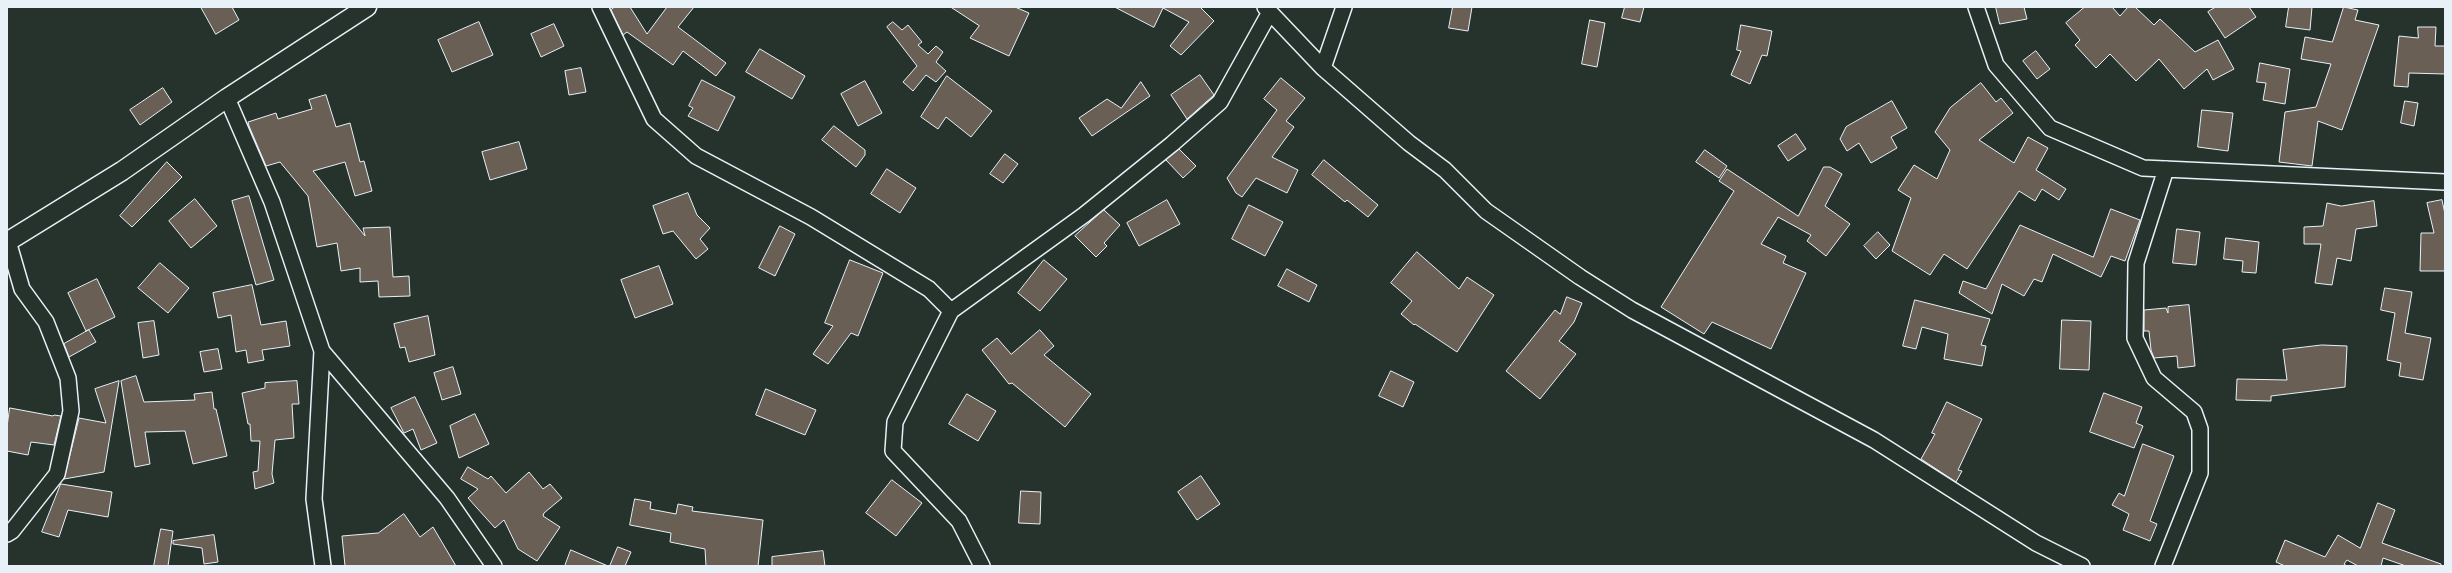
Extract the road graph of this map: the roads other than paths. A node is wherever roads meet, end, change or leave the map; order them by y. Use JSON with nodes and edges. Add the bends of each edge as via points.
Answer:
{"nodes":[{"id":1,"x":368,"y":7,"type":"edge"},
{"id":2,"x":600,"y":7,"type":"edge"},
{"id":3,"x":1344,"y":7,"type":"edge"},
{"id":4,"x":1976,"y":7,"type":"edge"},
{"id":5,"x":1268,"y":9,"type":"edge"},
{"id":6,"x":1323,"y":68,"type":"junction"},
{"id":7,"x":227,"y":98,"type":"junction"},
{"id":8,"x":2166,"y":169,"type":"junction"},
{"id":9,"x":2445,"y":182,"type":"edge"},
{"id":10,"x":8,"y":241,"type":"edge"},
{"id":11,"x":952,"y":311,"type":"junction"},
{"id":12,"x":322,"y":351,"type":"junction"},
{"id":13,"x":7,"y":534,"type":"edge"},
{"id":14,"x":323,"y":566,"type":"edge"},
{"id":15,"x":494,"y":566,"type":"edge"},
{"id":16,"x":982,"y":566,"type":"edge"},
{"id":17,"x":2082,"y":566,"type":"edge"},
{"id":18,"x":2163,"y":566,"type":"edge"}],
"edges":[{"from":1,"to":7,"type":"street"},
{"from":2,"to":11,"type":"street","via":[[654,119],[696,156],[818,221],[929,289]]},
{"from":3,"to":6,"type":"street"},
{"from":4,"to":8,"type":"street","via":[[1996,65],[2050,128],[2143,168]]},
{"from":5,"to":6,"type":"street"},
{"from":5,"to":11,"type":"street","via":[[1220,102],[1084,215]]},
{"from":6,"to":17,"type":"street","via":[[1409,143],[1445,170],[1486,211],[1580,276],[1632,310],[1874,440],[2036,543]]},
{"from":7,"to":10,"type":"street","via":[[122,171]]},
{"from":7,"to":12,"type":"street","via":[[272,202]]},
{"from":8,"to":9,"type":"street"},
{"from":8,"to":18,"type":"street","via":[[2136,263],[2135,338],[2154,378],[2194,412],[2200,429],[2200,473]]},
{"from":10,"to":13,"type":"street","via":[[22,288],[46,322],[68,378],[71,411],[56,474]]},
{"from":11,"to":16,"type":"street","via":[[895,422],[893,452],[959,521]]},
{"from":12,"to":14,"type":"street","via":[[314,500]]},
{"from":12,"to":15,"type":"street","via":[[447,498]]}]}
